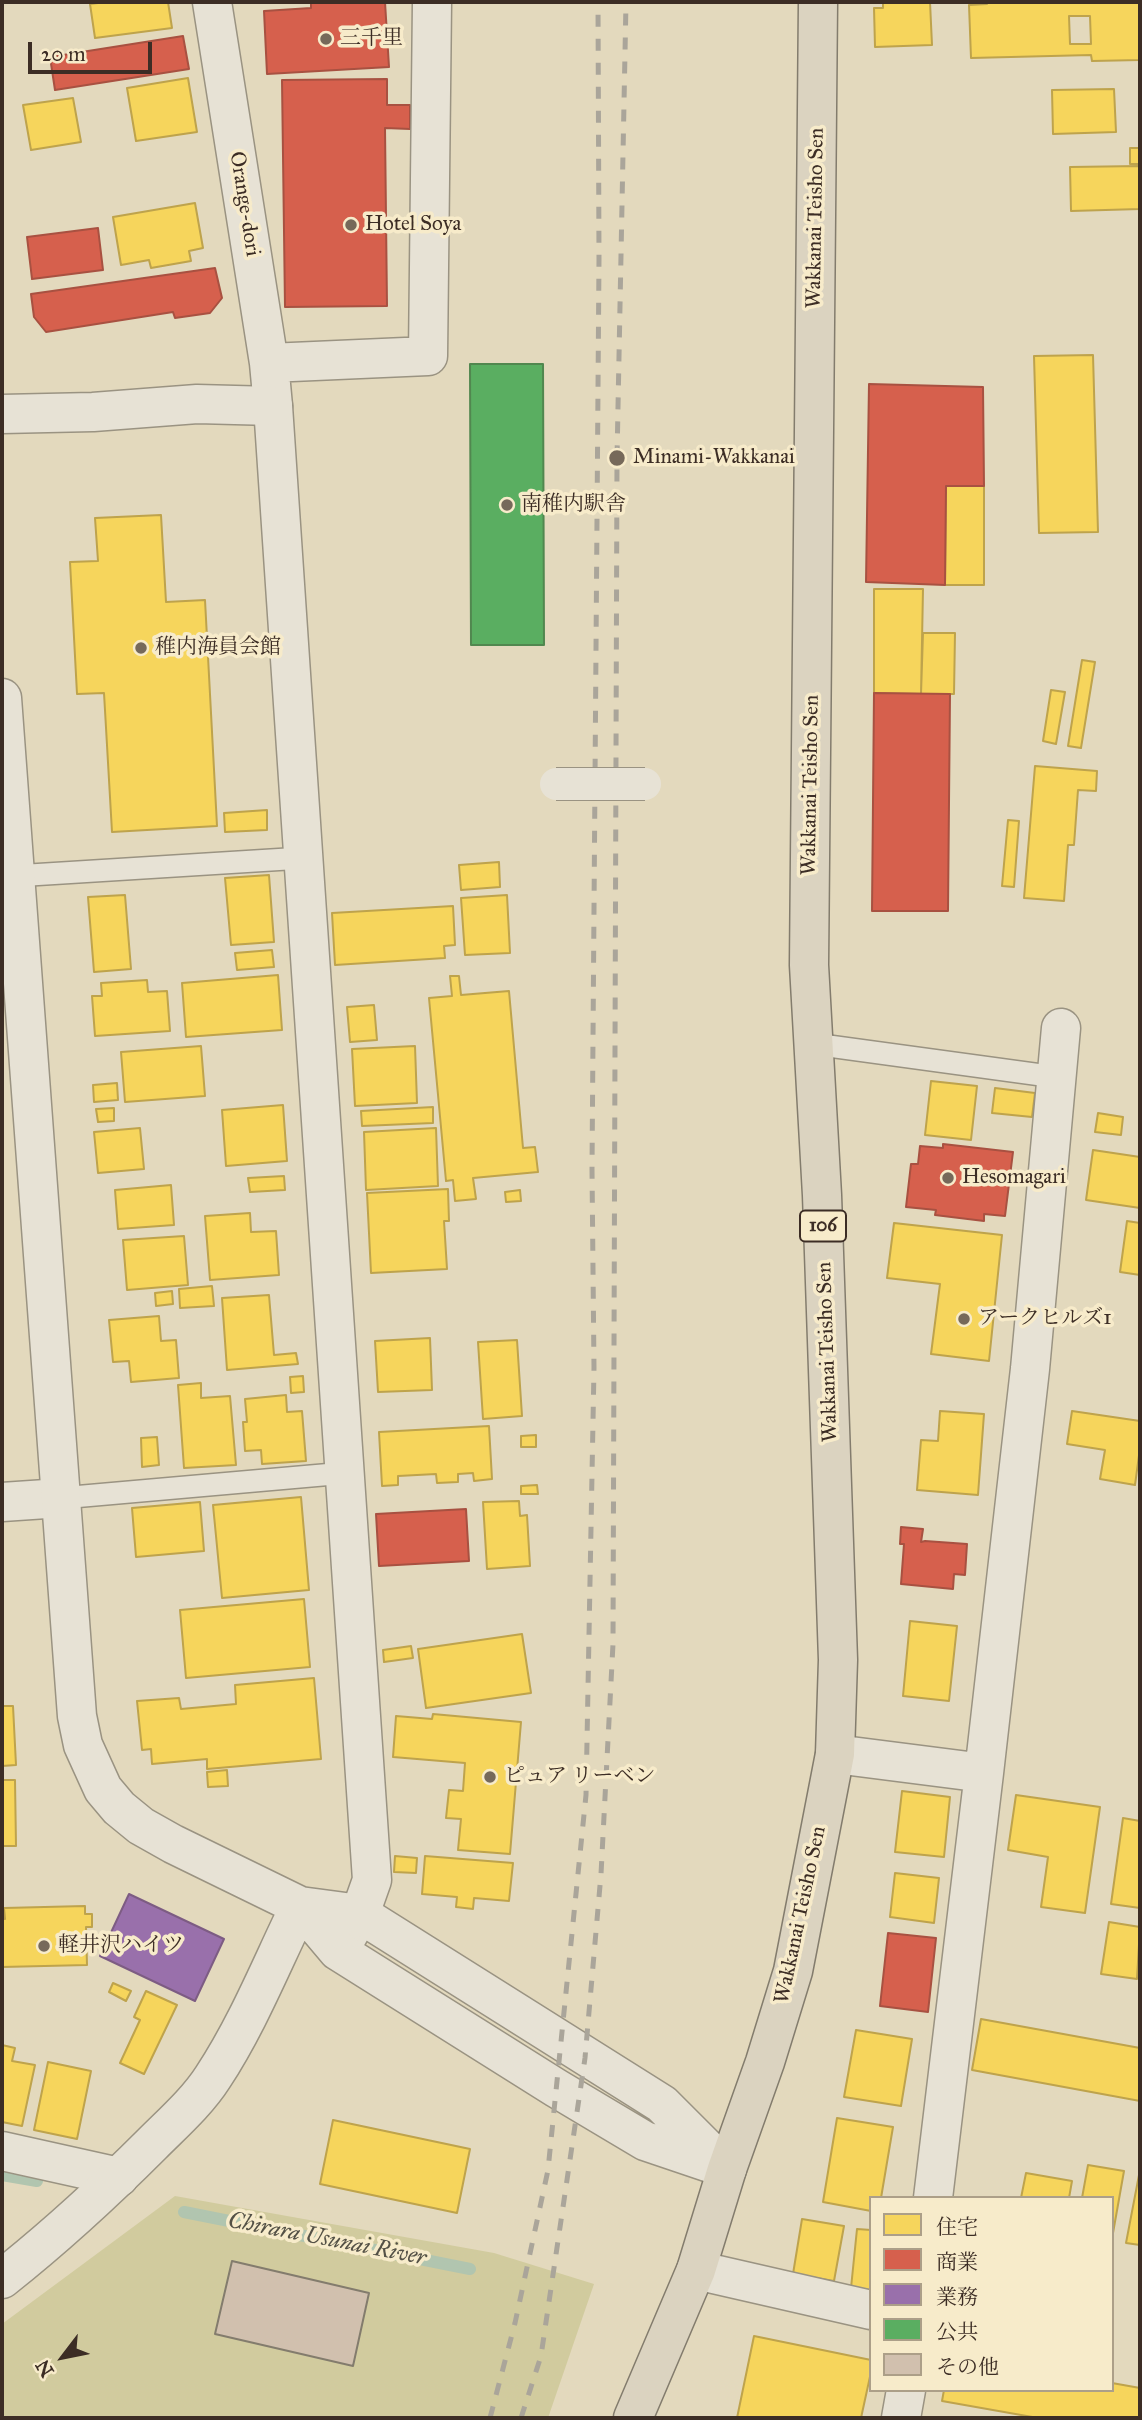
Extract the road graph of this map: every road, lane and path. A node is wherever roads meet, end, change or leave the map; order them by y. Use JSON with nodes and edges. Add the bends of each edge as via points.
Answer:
{"nodes":[{"id":1,"x":212,"y":2,"type":"edge"},
{"id":2,"x":432,"y":2,"type":"edge"},
{"id":3,"x":818,"y":2,"type":"edge"},
{"id":4,"x":269,"y":363,"type":"junction"},
{"id":5,"x":273,"y":406,"type":"junction"},
{"id":6,"x":2,"y":414,"type":"edge"},
{"id":7,"x":2,"y":698,"type":"edge"},
{"id":8,"x":556,"y":784,"type":"dead end"},
{"id":9,"x":645,"y":784,"type":"dead end"},
{"id":10,"x":303,"y":858,"type":"junction"},
{"id":11,"x":14,"y":876,"type":"junction"},
{"id":12,"x":1061,"y":1028,"type":"dead end"},
{"id":13,"x":814,"y":1044,"type":"junction"},
{"id":14,"x":1056,"y":1077,"type":"junction"},
{"id":15,"x":345,"y":1473,"type":"junction"},
{"id":16,"x":61,"y":1498,"type":"junction"},
{"id":17,"x":2,"y":1502,"type":"edge"},
{"id":18,"x":835,"y":1754,"type":"junction"},
{"id":19,"x":984,"y":1773,"type":"junction"},
{"id":20,"x":300,"y":1906,"type":"junction"},
{"id":21,"x":360,"y":1914,"type":"junction"},
{"id":22,"x":338,"y":1951,"type":"junction"},
{"id":23,"x":2,"y":2151,"type":"edge"},
{"id":24,"x":727,"y":2169,"type":"junction"},
{"id":25,"x":119,"y":2177,"type":"junction"},
{"id":26,"x":933,"y":2196,"type":"edge"},
{"id":27,"x":696,"y":2270,"type":"junction"},
{"id":28,"x":2,"y":2279,"type":"edge"},
{"id":29,"x":869,"y":2309,"type":"edge"},
{"id":30,"x":906,"y":2392,"type":"edge"},
{"id":31,"x":633,"y":2418,"type":"edge"},
{"id":32,"x":901,"y":2418,"type":"edge"}],
"edges":[{"from":1,"to":4,"type":"street","name":"Orange-dori"},
{"from":2,"to":4,"type":"street","via":[[428,356]]},
{"from":3,"to":13,"type":"main road","name":"Wakkanai Teisho Sen","number":"106","via":[[809,965]]},
{"from":4,"to":5,"type":"street","name":"Orange-dori"},
{"from":5,"to":6,"type":"street","via":[[197,404]]},
{"from":5,"to":10,"type":"street","name":"Orange-dori"},
{"from":7,"to":11,"type":"street"},
{"from":8,"to":9,"type":"street","bridge":true},
{"from":10,"to":11,"type":"lane"},
{"from":10,"to":15,"type":"street","name":"Orange-dori"},
{"from":11,"to":16,"type":"street"},
{"from":12,"to":14,"type":"street"},
{"from":13,"to":14,"type":"lane"},
{"from":13,"to":18,"type":"main road","name":"Wakkanai Teisho Sen","number":"106","via":[[838,1660]]},
{"from":14,"to":19,"type":"street","via":[[1030,1369]]},
{"from":15,"to":16,"type":"lane"},
{"from":15,"to":21,"type":"street","name":"Orange-dori","via":[[372,1880]]},
{"from":16,"to":17,"type":"street"},
{"from":16,"to":20,"type":"street","via":[[77,1716],[83,1745],[103,1789],[134,1820],[162,1838]]},
{"from":18,"to":19,"type":"street"},
{"from":18,"to":24,"type":"main road","name":"Wakkanai Teisho Sen","number":"106","via":[[793,1970]]},
{"from":19,"to":26,"type":"street"},
{"from":20,"to":21,"type":"street"},
{"from":20,"to":22,"type":"street"},
{"from":20,"to":25,"type":"street","via":[[212,2079]]},
{"from":21,"to":22,"type":"street","name":"Orange-dori"},
{"from":21,"to":24,"type":"street","via":[[662,2104]]},
{"from":22,"to":24,"type":"street","via":[[645,2141]]},
{"from":23,"to":25,"type":"street"},
{"from":24,"to":27,"type":"main road","name":"Wakkanai Teisho Sen","number":"106"},
{"from":25,"to":28,"type":"street"},
{"from":27,"to":29,"type":"street"},
{"from":27,"to":31,"type":"main road","name":"Wakkanai Teisho Sen","number":"106"},
{"from":30,"to":32,"type":"street"}]}
